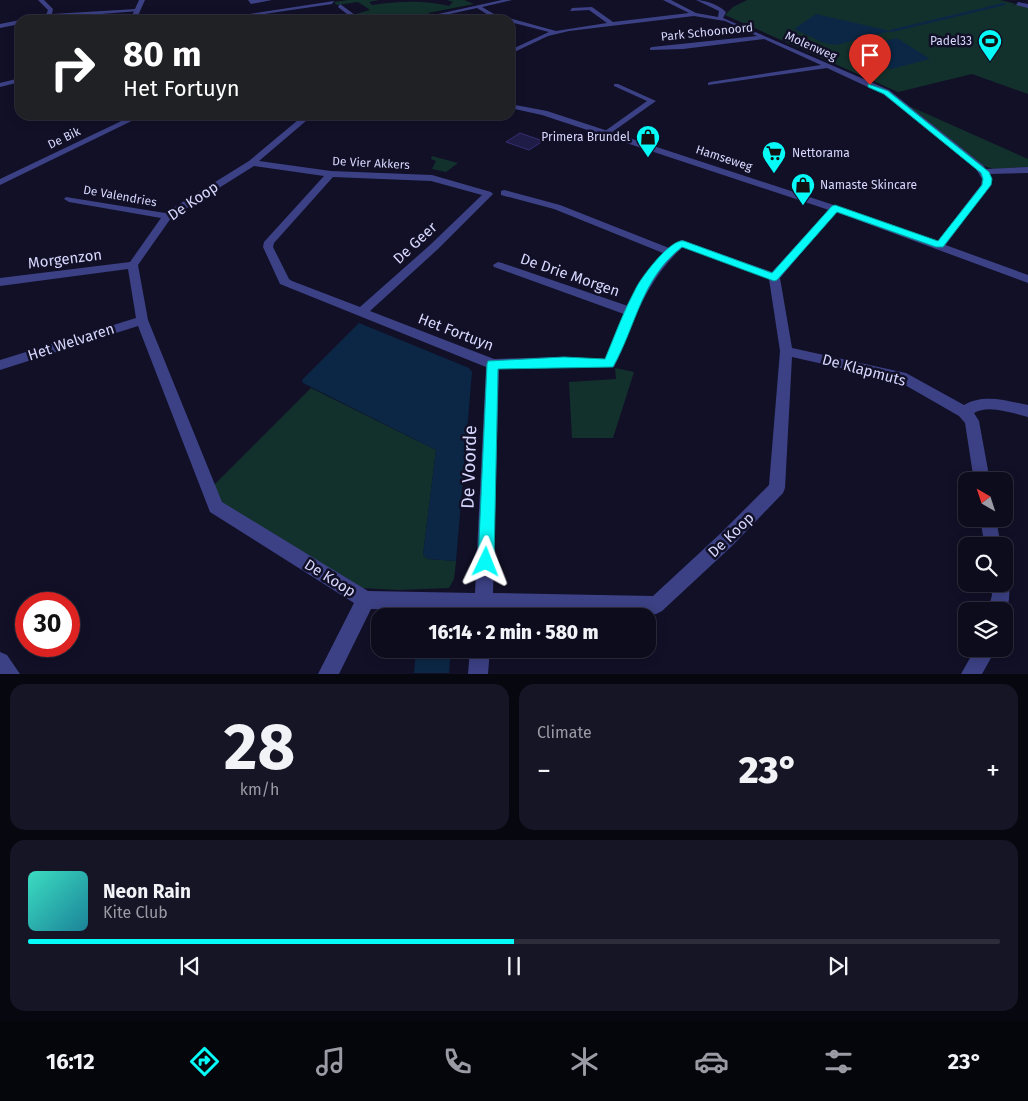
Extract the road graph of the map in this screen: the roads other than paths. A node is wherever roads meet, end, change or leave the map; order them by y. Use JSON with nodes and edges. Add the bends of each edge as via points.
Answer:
{"nodes":[{"id":1,"x":41,"y":0,"type":"edge"},
{"id":2,"x":142,"y":0,"type":"edge"},
{"id":3,"x":251,"y":0,"type":"edge"},
{"id":4,"x":269,"y":0,"type":"edge"},
{"id":5,"x":470,"y":0,"type":"edge"},
{"id":6,"x":509,"y":0,"type":"edge"},
{"id":7,"x":666,"y":0,"type":"edge"},
{"id":8,"x":699,"y":0,"type":"edge"},
{"id":9,"x":332,"y":2,"type":"dead end"},
{"id":10,"x":1018,"y":4,"type":"dead end"},
{"id":11,"x":340,"y":6,"type":"dead end"},
{"id":12,"x":480,"y":6,"type":"junction"},
{"id":13,"x":1028,"y":6,"type":"edge"},
{"id":14,"x":572,"y":10,"type":"dead end"},
{"id":15,"x":136,"y":11,"type":"junction"},
{"id":16,"x":100,"y":13,"type":"junction"},
{"id":17,"x":694,"y":14,"type":"junction"},
{"id":18,"x":48,"y":15,"type":"edge"},
{"id":19,"x":65,"y":15,"type":"edge"},
{"id":20,"x":98,"y":15,"type":"edge"},
{"id":21,"x":135,"y":15,"type":"edge"},
{"id":22,"x":246,"y":15,"type":"edge"},
{"id":23,"x":352,"y":15,"type":"edge"},
{"id":24,"x":439,"y":15,"type":"edge"},
{"id":25,"x":492,"y":15,"type":"edge"},
{"id":26,"x":720,"y":18,"type":"junction"},
{"id":27,"x":515,"y":22,"type":"edge"},
{"id":28,"x":15,"y":23,"type":"edge"},
{"id":29,"x":611,"y":23,"type":"junction"},
{"id":30,"x":0,"y":26,"type":"edge"},
{"id":31,"x":555,"y":32,"type":"junction"},
{"id":32,"x":764,"y":37,"type":"junction"},
{"id":33,"x":515,"y":49,"type":"edge"},
{"id":34,"x":652,"y":49,"type":"dead end"},
{"id":35,"x":827,"y":66,"type":"junction"},
{"id":36,"x":15,"y":81,"type":"edge"},
{"id":37,"x":710,"y":84,"type":"dead end"},
{"id":38,"x":0,"y":85,"type":"edge"},
{"id":39,"x":616,"y":85,"type":"dead end"},
{"id":40,"x":515,"y":107,"type":"edge"},
{"id":41,"x":130,"y":120,"type":"edge"},
{"id":42,"x":303,"y":120,"type":"edge"},
{"id":43,"x":608,"y":133,"type":"junction"},
{"id":44,"x":252,"y":163,"type":"junction"},
{"id":45,"x":1028,"y":170,"type":"edge"},
{"id":46,"x":985,"y":172,"type":"junction"},
{"id":47,"x":331,"y":174,"type":"junction"},
{"id":48,"x":0,"y":182,"type":"edge"},
{"id":49,"x":504,"y":193,"type":"dead end"},
{"id":50,"x":488,"y":194,"type":"joint"},
{"id":51,"x":69,"y":199,"type":"dead end"},
{"id":52,"x":835,"y":208,"type":"junction"},
{"id":53,"x":167,"y":216,"type":"junction"},
{"id":54,"x":940,"y":245,"type":"junction"},
{"id":55,"x":669,"y":252,"type":"junction"},
{"id":56,"x":133,"y":265,"type":"junction"},
{"id":57,"x":498,"y":266,"type":"dead end"},
{"id":58,"x":774,"y":277,"type":"junction"},
{"id":59,"x":1028,"y":279,"type":"edge"},
{"id":60,"x":0,"y":282,"type":"edge"},
{"id":61,"x":632,"y":312,"type":"junction"},
{"id":62,"x":361,"y":313,"type":"junction"},
{"id":63,"x":142,"y":320,"type":"junction"},
{"id":64,"x":786,"y":351,"type":"junction"},
{"id":65,"x":493,"y":364,"type":"junction"},
{"id":66,"x":0,"y":365,"type":"edge"},
{"id":67,"x":1028,"y":411,"type":"edge"},
{"id":68,"x":964,"y":412,"type":"junction"},
{"id":69,"x":980,"y":472,"type":"edge"},
{"id":70,"x":366,"y":600,"type":"junction"},
{"id":71,"x":471,"y":608,"type":"edge"},
{"id":72,"x":484,"y":608,"type":"edge"},
{"id":73,"x":527,"y":608,"type":"edge"},
{"id":74,"x":981,"y":657,"type":"edge"},
{"id":75,"x":479,"y":658,"type":"edge"},
{"id":76,"x":0,"y":662,"type":"edge"},
{"id":77,"x":10,"y":674,"type":"edge"},
{"id":78,"x":328,"y":674,"type":"edge"},
{"id":79,"x":478,"y":674,"type":"edge"},
{"id":80,"x":970,"y":674,"type":"edge"}],
"edges":[{"from":1,"to":18,"type":"street","via":[[51,10]]},
{"from":2,"to":15,"type":"street"},
{"from":3,"to":4,"type":"street"},
{"from":5,"to":12,"type":"street"},
{"from":6,"to":12,"type":"street"},
{"from":7,"to":17,"type":"street","name":"Molenweg"},
{"from":8,"to":26,"type":"street","name":"Molenweg","via":[[723,11]]},
{"from":9,"to":22,"type":"street"},
{"from":10,"to":13,"type":"street"},
{"from":11,"to":23,"type":"street"},
{"from":12,"to":24,"type":"street"},
{"from":12,"to":25,"type":"street"},
{"from":14,"to":29,"type":"street","via":[[590,8]]},
{"from":15,"to":16,"type":"street"},
{"from":15,"to":21,"type":"street"},
{"from":16,"to":19,"type":"street"},
{"from":16,"to":20,"type":"street"},
{"from":17,"to":26,"type":"street","name":"Molenweg"},
{"from":17,"to":29,"type":"street","name":"Park Schoonoord"},
{"from":26,"to":32,"type":"street","name":"Molenweg"},
{"from":27,"to":31,"type":"street"},
{"from":28,"to":30,"type":"street"},
{"from":29,"to":31,"type":"street","name":"Park Schoonoord"},
{"from":31,"to":33,"type":"street"},
{"from":32,"to":34,"type":"street","name":"Park Schoonoord"},
{"from":32,"to":35,"type":"street","name":"Molenweg"},
{"from":35,"to":37,"type":"street"},
{"from":35,"to":46,"type":"street","name":"Molenweg","via":[[886,92]]},
{"from":36,"to":38,"type":"street"},
{"from":39,"to":43,"type":"street","via":[[652,101]]},
{"from":40,"to":43,"type":"street","name":"Hamseweg","via":[[544,112]]},
{"from":41,"to":48,"type":"street","name":"De Bik"},
{"from":42,"to":44,"type":"street","name":"De Koop"},
{"from":43,"to":52,"type":"street","name":"Hamseweg"},
{"from":44,"to":47,"type":"street","name":"De Vier Akkers"},
{"from":44,"to":53,"type":"street","name":"De Koop"},
{"from":45,"to":46,"type":"street"},
{"from":46,"to":54,"type":"street","via":[[986,185]]},
{"from":47,"to":50,"type":"street","name":"De Vier Akkers","via":[[432,178]]},
{"from":47,"to":62,"type":"street","name":"Het Fortuyn","via":[[269,242],[268,247],[288,284]]},
{"from":49,"to":55,"type":"street","via":[[557,207]]},
{"from":50,"to":62,"type":"street","name":"De Geer"},
{"from":51,"to":53,"type":"street","name":"De Valendries"},
{"from":52,"to":54,"type":"street","name":"Hamseweg"},
{"from":52,"to":58,"type":"street"},
{"from":53,"to":56,"type":"street","name":"De Koop"},
{"from":54,"to":59,"type":"street","name":"Hamseweg"},
{"from":55,"to":58,"type":"street","via":[[681,243]]},
{"from":55,"to":61,"type":"street","name":"Het Fortuyn","via":[[641,287]]},
{"from":56,"to":60,"type":"street","name":"Morgenzon"},
{"from":56,"to":63,"type":"street","name":"De Koop"},
{"from":57,"to":61,"type":"street","name":"De Drie Morgen"},
{"from":58,"to":64,"type":"street","name":"De Koop"},
{"from":61,"to":65,"type":"street","name":"Het Fortuyn","via":[[609,364]]},
{"from":62,"to":65,"type":"street","name":"Het Fortuyn"},
{"from":63,"to":66,"type":"street","name":"Het Welvaren"},
{"from":63,"to":70,"type":"street","name":"De Koop","via":[[216,507]]},
{"from":64,"to":68,"type":"street","name":"De Klapmuts","via":[[901,377]]},
{"from":64,"to":73,"type":"street","name":"De Koop","via":[[777,488],[728,539],[656,605]]},
{"from":65,"to":72,"type":"street","name":"De Voorde"},
{"from":67,"to":68,"type":"street","via":[[977,404]]},
{"from":68,"to":69,"type":"street","via":[[972,422]]},
{"from":70,"to":71,"type":"street","name":"De Koop"},
{"from":70,"to":78,"type":"street"},
{"from":74,"to":80,"type":"street"},
{"from":75,"to":79,"type":"street"},
{"from":76,"to":77,"type":"street"}]}
